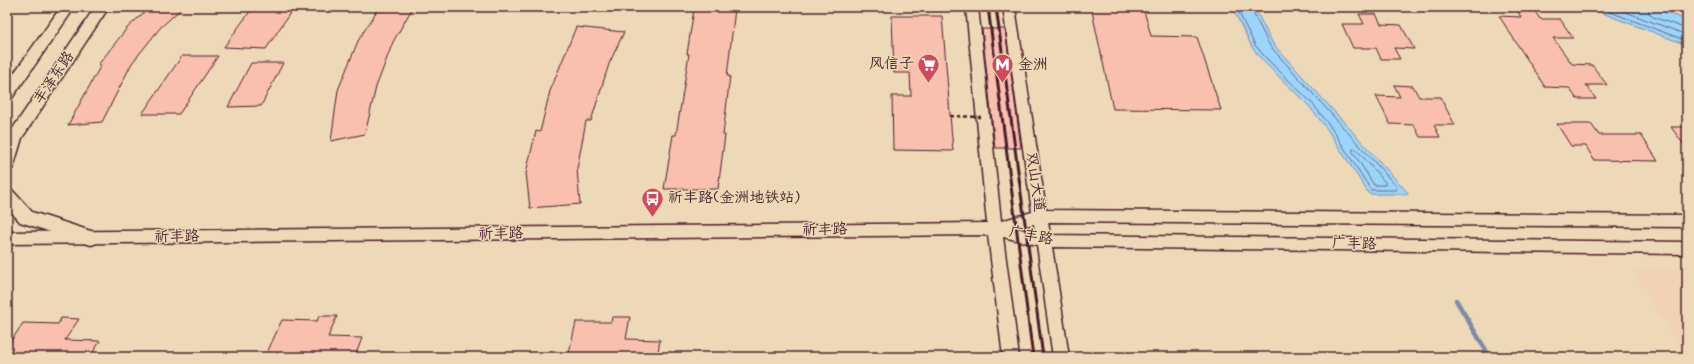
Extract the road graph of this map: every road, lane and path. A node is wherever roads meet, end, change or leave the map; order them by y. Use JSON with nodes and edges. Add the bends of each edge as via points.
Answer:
{"nodes":[{"id":1,"x":68,"y":7,"type":"edge"},
{"id":2,"x":102,"y":7,"type":"edge"},
{"id":3,"x":972,"y":7,"type":"edge"},
{"id":4,"x":1009,"y":7,"type":"edge"},
{"id":5,"x":7,"y":94,"type":"edge"},
{"id":6,"x":950,"y":116,"type":"dead end"},
{"id":7,"x":981,"y":117,"type":"dead end"},
{"id":8,"x":11,"y":143,"type":"edge"},
{"id":9,"x":7,"y":164,"type":"edge"},
{"id":10,"x":7,"y":196,"type":"edge"},
{"id":11,"x":1040,"y":216,"type":"junction"},
{"id":12,"x":1687,"y":221,"type":"edge"},
{"id":13,"x":996,"y":228,"type":"junction"},
{"id":14,"x":7,"y":238,"type":"edge"},
{"id":15,"x":91,"y":238,"type":"junction"},
{"id":16,"x":1044,"y":241,"type":"junction"},
{"id":17,"x":1687,"y":248,"type":"edge"},
{"id":18,"x":1011,"y":357,"type":"edge"},
{"id":19,"x":1061,"y":357,"type":"edge"}],
"edges":[{"from":1,"to":5,"type":"main road","name":"丰泽东路"},
{"from":2,"to":8,"type":"main road","name":"丰泽东路"},
{"from":3,"to":13,"type":"street"},
{"from":4,"to":11,"type":"street","name":"双山大道"},
{"from":6,"to":7,"type":"path","bridge":true},
{"from":8,"to":9,"type":"main road","name":"丰泽东路"},
{"from":10,"to":15,"type":"main road","via":[[26,217]]},
{"from":11,"to":12,"type":"street","name":"广丰路"},
{"from":11,"to":13,"type":"street","name":"广丰路"},
{"from":11,"to":16,"type":"street","name":"双山大道"},
{"from":13,"to":15,"type":"street","name":"祈丰路"},
{"from":13,"to":16,"type":"street","name":"广丰路"},
{"from":13,"to":18,"type":"street"},
{"from":14,"to":15,"type":"street","name":"祈丰路"},
{"from":16,"to":17,"type":"street","name":"广丰路"},
{"from":16,"to":19,"type":"street","name":"双山大道"}]}
